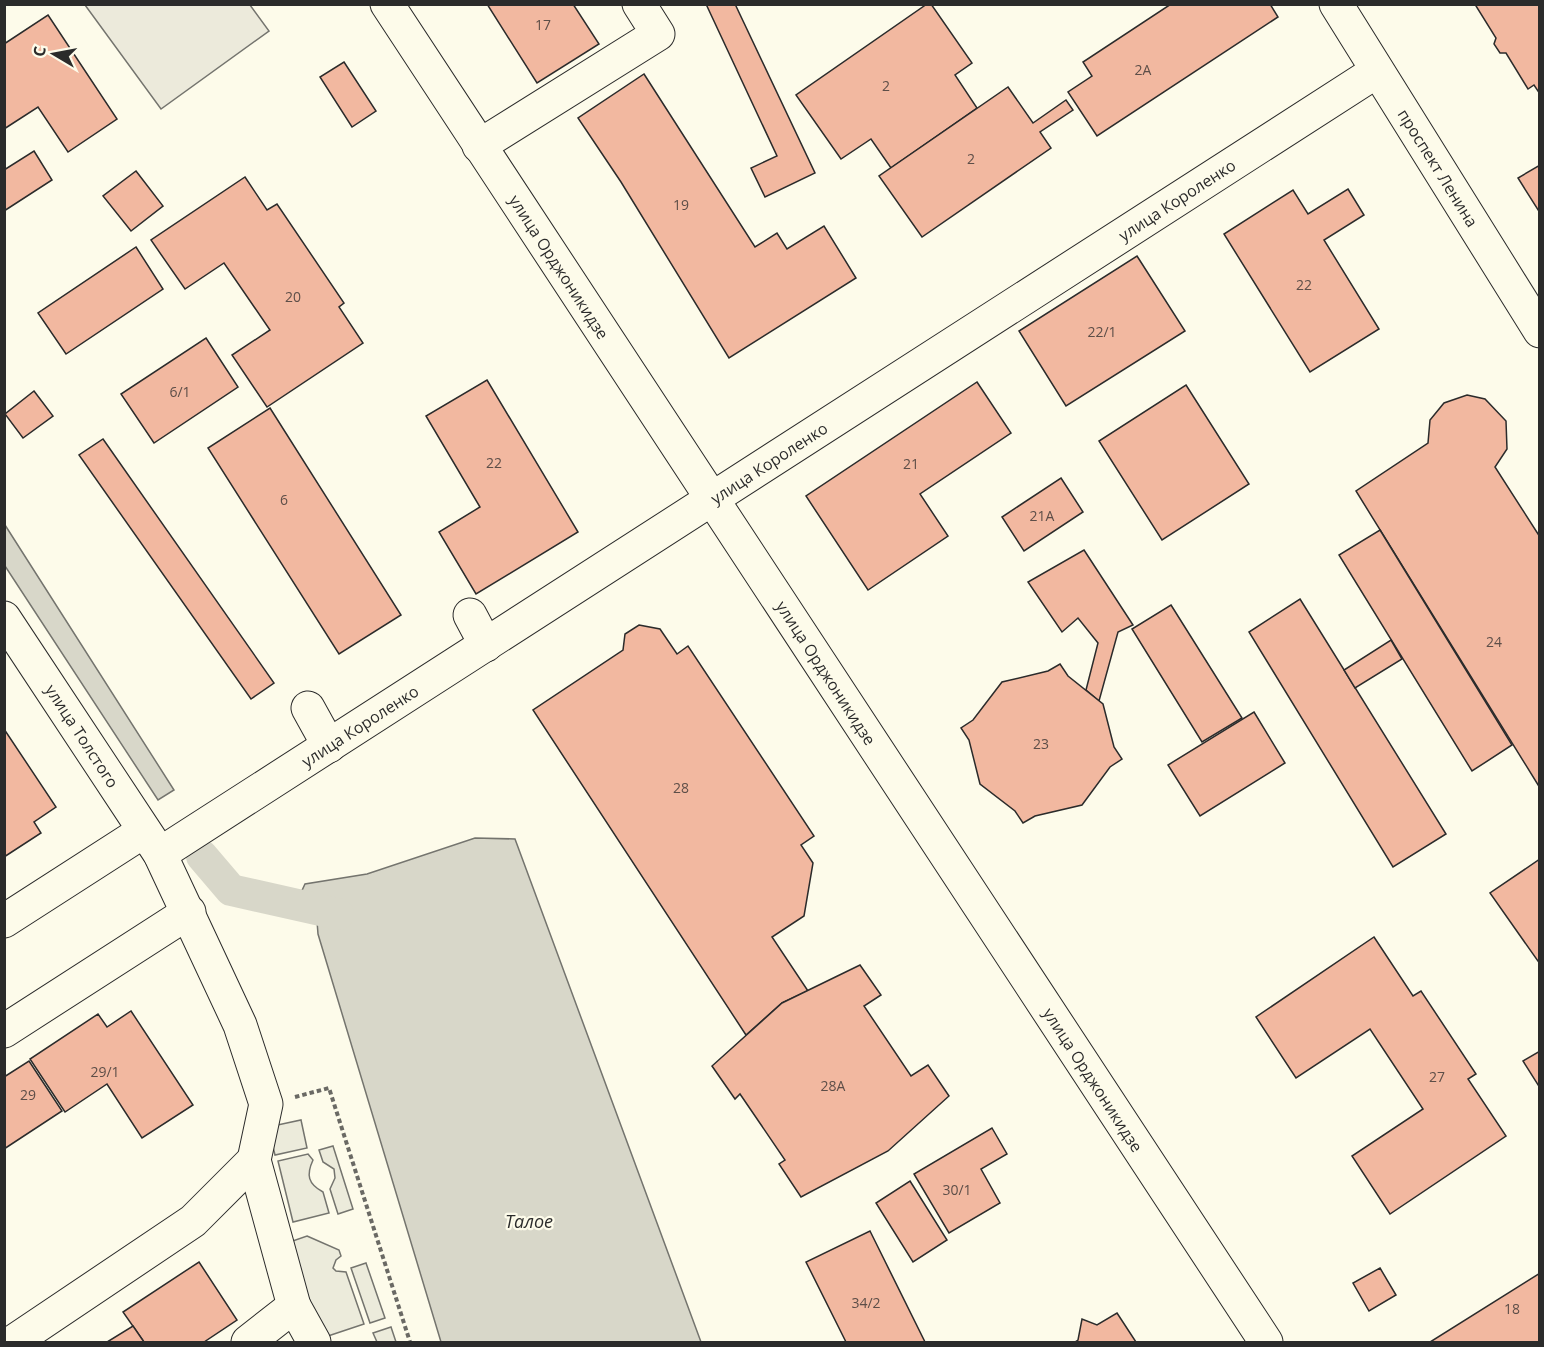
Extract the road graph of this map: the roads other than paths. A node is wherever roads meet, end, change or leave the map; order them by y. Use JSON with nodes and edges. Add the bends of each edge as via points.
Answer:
{"nodes":[{"id":1,"x":387,"y":4,"type":"edge"},
{"id":2,"x":639,"y":4,"type":"edge"},
{"id":3,"x":1336,"y":4,"type":"edge"},
{"id":4,"x":1377,"y":71,"type":"junction"},
{"id":5,"x":479,"y":146,"type":"junction"},
{"id":6,"x":1539,"y":331,"type":"edge"},
{"id":7,"x":712,"y":500,"type":"junction"},
{"id":8,"x":470,"y":615,"type":"dead end"},
{"id":9,"x":4,"y":618,"type":"edge"},
{"id":10,"x":486,"y":645,"type":"junction"},
{"id":11,"x":308,"y":708,"type":"dead end"},
{"id":12,"x":329,"y":746,"type":"junction"},
{"id":13,"x":152,"y":842,"type":"junction"},
{"id":14,"x":189,"y":912,"type":"junction"},
{"id":15,"x":4,"y":921,"type":"edge"},
{"id":16,"x":10,"y":1017,"type":"edge"},
{"id":17,"x":254,"y":1160,"type":"junction"},
{"id":18,"x":294,"y":1306,"type":"junction"},
{"id":19,"x":13,"y":1342,"type":"edge"},
{"id":20,"x":248,"y":1342,"type":"edge"},
{"id":21,"x":314,"y":1342,"type":"edge"},
{"id":22,"x":1266,"y":1342,"type":"edge"}],
"edges":[{"from":1,"to":5,"type":"street","name":"улица Орджоникидзе"},
{"from":2,"to":5,"type":"street","via":[[658,34]]},
{"from":3,"to":4,"type":"street","name":"проспект Ленина"},
{"from":4,"to":6,"type":"street","name":"проспект Ленина"},
{"from":4,"to":7,"type":"street","name":"улица Короленко"},
{"from":5,"to":7,"type":"street","name":"улица Орджоникидзе"},
{"from":7,"to":10,"type":"street","name":"улица Короленко"},
{"from":7,"to":22,"type":"street","name":"улица Орджоникидзе"},
{"from":8,"to":10,"type":"street"},
{"from":9,"to":13,"type":"street","name":"улица Толстого"},
{"from":10,"to":12,"type":"street","name":"улица Короленко"},
{"from":11,"to":12,"type":"street"},
{"from":12,"to":13,"type":"street","name":"улица Короленко"},
{"from":13,"to":14,"type":"street","name":"улица Толстого"},
{"from":13,"to":15,"type":"street","name":"улица Короленко"},
{"from":14,"to":16,"type":"street"},
{"from":14,"to":17,"type":"street","name":"улица Толстого","via":[[240,1025],[266,1104]]},
{"from":17,"to":18,"type":"street"},
{"from":17,"to":19,"type":"street","via":[[193,1221]]},
{"from":18,"to":20,"type":"street"},
{"from":18,"to":21,"type":"street"}]}
